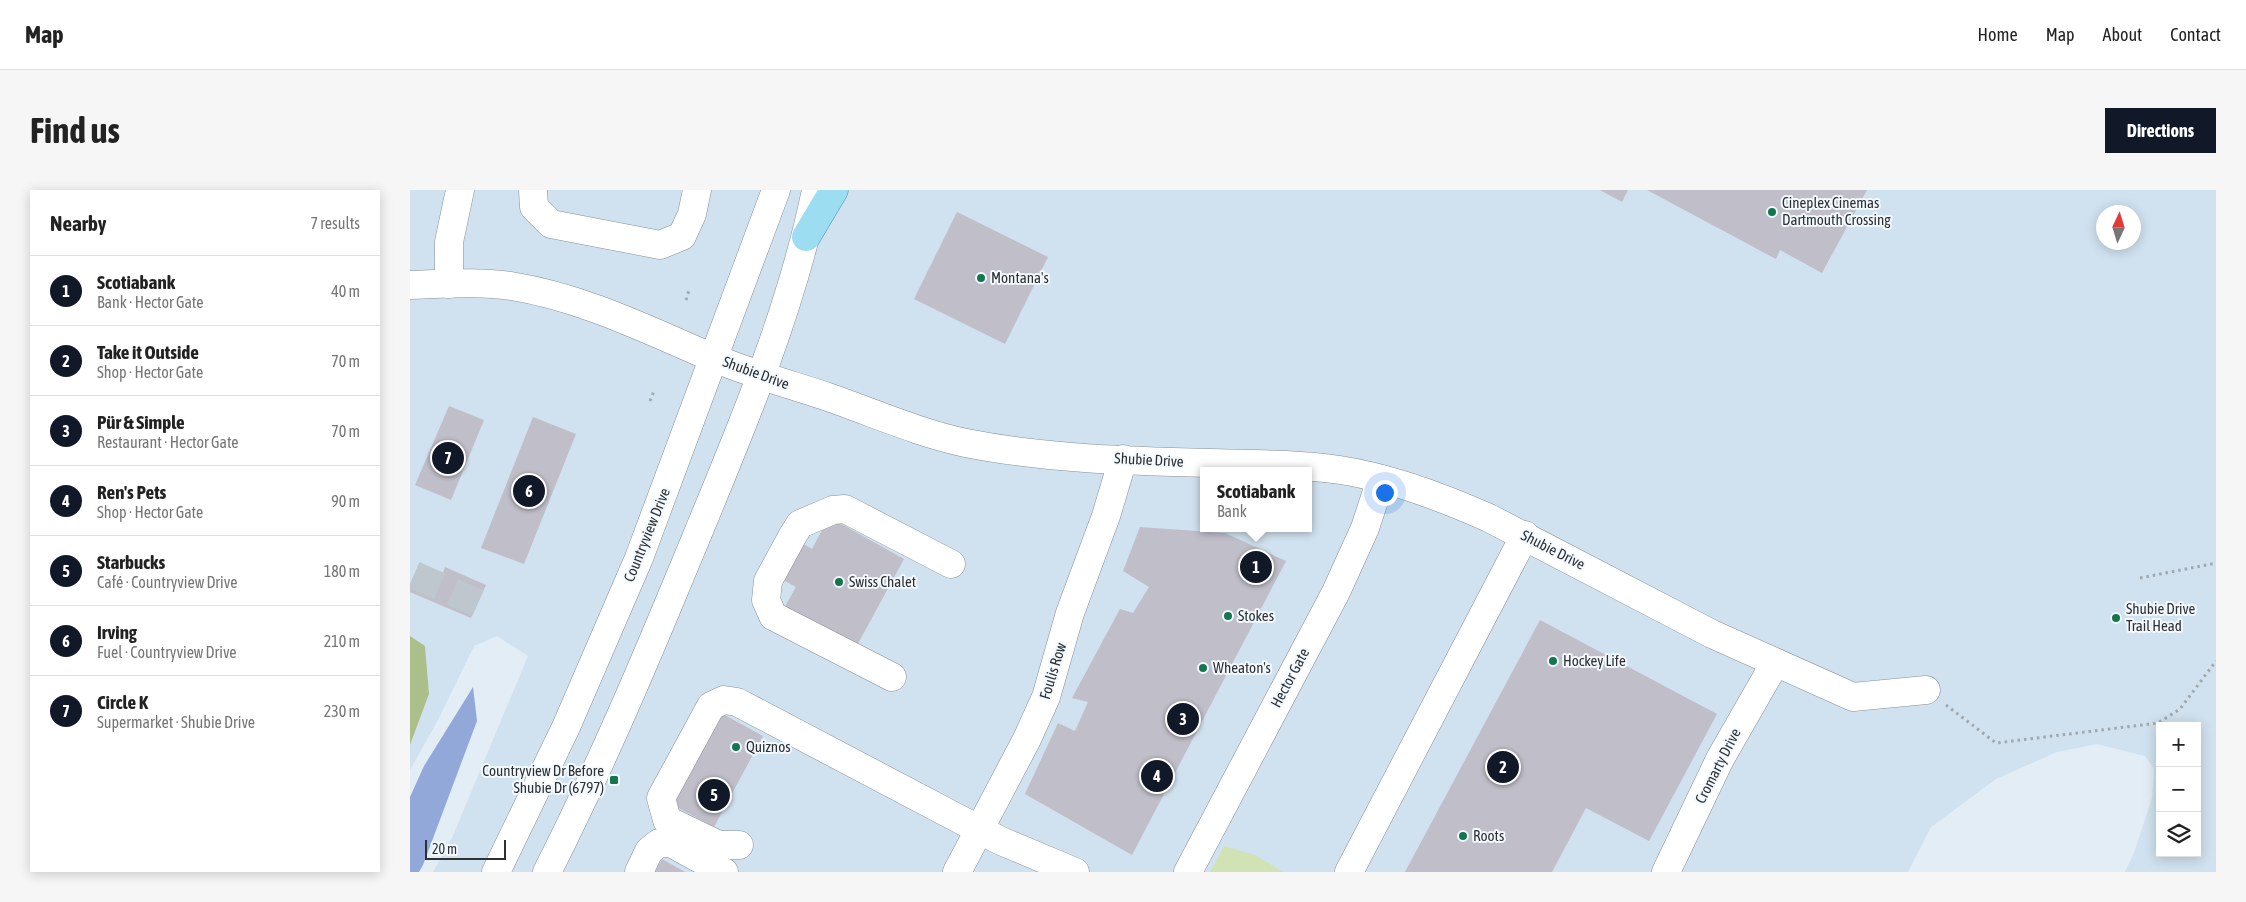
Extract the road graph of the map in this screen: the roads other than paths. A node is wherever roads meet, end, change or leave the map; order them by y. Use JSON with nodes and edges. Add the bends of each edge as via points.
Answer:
{"nodes":[{"id":1,"x":460,"y":190,"type":"edge"},
{"id":2,"x":533,"y":190,"type":"edge"},
{"id":3,"x":697,"y":190,"type":"edge"},
{"id":4,"x":776,"y":190,"type":"edge"},
{"id":5,"x":816,"y":190,"type":"edge"},
{"id":6,"x":834,"y":190,"type":"edge"},
{"id":7,"x":806,"y":237,"type":"junction"},
{"id":8,"x":449,"y":284,"type":"junction"},
{"id":9,"x":410,"y":285,"type":"edge"},
{"id":10,"x":714,"y":358,"type":"junction"},
{"id":11,"x":759,"y":376,"type":"junction"},
{"id":12,"x":1123,"y":459,"type":"junction"},
{"id":13,"x":1310,"y":467,"type":"edge"},
{"id":14,"x":1312,"y":467,"type":"edge"},
{"id":15,"x":1381,"y":479,"type":"junction"},
{"id":16,"x":1525,"y":536,"type":"junction"},
{"id":17,"x":951,"y":564,"type":"dead end"},
{"id":18,"x":1775,"y":663,"type":"junction"},
{"id":19,"x":892,"y":678,"type":"dead end"},
{"id":20,"x":1926,"y":690,"type":"road end"},
{"id":21,"x":979,"y":829,"type":"junction"},
{"id":22,"x":739,"y":845,"type":"dead end"},
{"id":23,"x":496,"y":872,"type":"edge"},
{"id":24,"x":547,"y":872,"type":"edge"},
{"id":25,"x":639,"y":872,"type":"edge"},
{"id":26,"x":724,"y":872,"type":"edge"},
{"id":27,"x":957,"y":872,"type":"edge"},
{"id":28,"x":1075,"y":872,"type":"edge"},
{"id":29,"x":1188,"y":872,"type":"edge"},
{"id":30,"x":1350,"y":872,"type":"edge"},
{"id":31,"x":1666,"y":872,"type":"edge"}],
"edges":[{"from":1,"to":8,"type":"street","via":[[449,242]]},
{"from":2,"to":3,"type":"street","via":[[534,207],[551,224],[660,245],[682,236],[692,214]]},
{"from":4,"to":10,"type":"street","name":"Countryview Drive"},
{"from":5,"to":7,"type":"street"},
{"from":6,"to":7,"type":"main road"},
{"from":7,"to":11,"type":"street","via":[[785,308]]},
{"from":8,"to":9,"type":"street","name":"Shubie Drive"},
{"from":8,"to":10,"type":"street","name":"Shubie Drive","via":[[510,286],[565,299]]},
{"from":10,"to":11,"type":"street","name":"Shubie Drive"},
{"from":10,"to":23,"type":"street","name":"Countryview Drive","via":[[661,502],[615,614],[562,735]]},
{"from":11,"to":12,"type":"street","name":"Shubie Drive","via":[[964,443]]},
{"from":11,"to":24,"type":"street","via":[[645,661]]},
{"from":12,"to":13,"type":"street","name":"Shubie Drive"},
{"from":12,"to":21,"type":"street","name":"Foulis Row","via":[[1070,613],[1046,697]]},
{"from":14,"to":15,"type":"street","name":"Shubie Drive"},
{"from":15,"to":16,"type":"street","name":"Shubie Drive","via":[[1454,503]]},
{"from":15,"to":29,"type":"street","name":"Hector Gate","via":[[1365,528],[1336,592]]},
{"from":16,"to":18,"type":"street","name":"Shubie Drive","via":[[1712,634]]},
{"from":16,"to":30,"type":"street"},
{"from":17,"to":19,"type":"street","via":[[845,510],[832,510],[800,524],[768,581],[766,600],[773,616]]},
{"from":18,"to":20,"type":"street","name":"Shubie Drive","via":[[1853,697]]},
{"from":18,"to":31,"type":"street","name":"Cromarty Drive","via":[[1720,759]]},
{"from":21,"to":22,"type":"street","via":[[737,702],[724,700],[711,706],[662,798],[667,820],[719,845]]},
{"from":21,"to":27,"type":"street","name":"Foulis Row"},
{"from":21,"to":28,"type":"street","via":[[1010,846]]},
{"from":25,"to":26,"type":"street","via":[[649,851],[659,842],[672,843]]}]}
